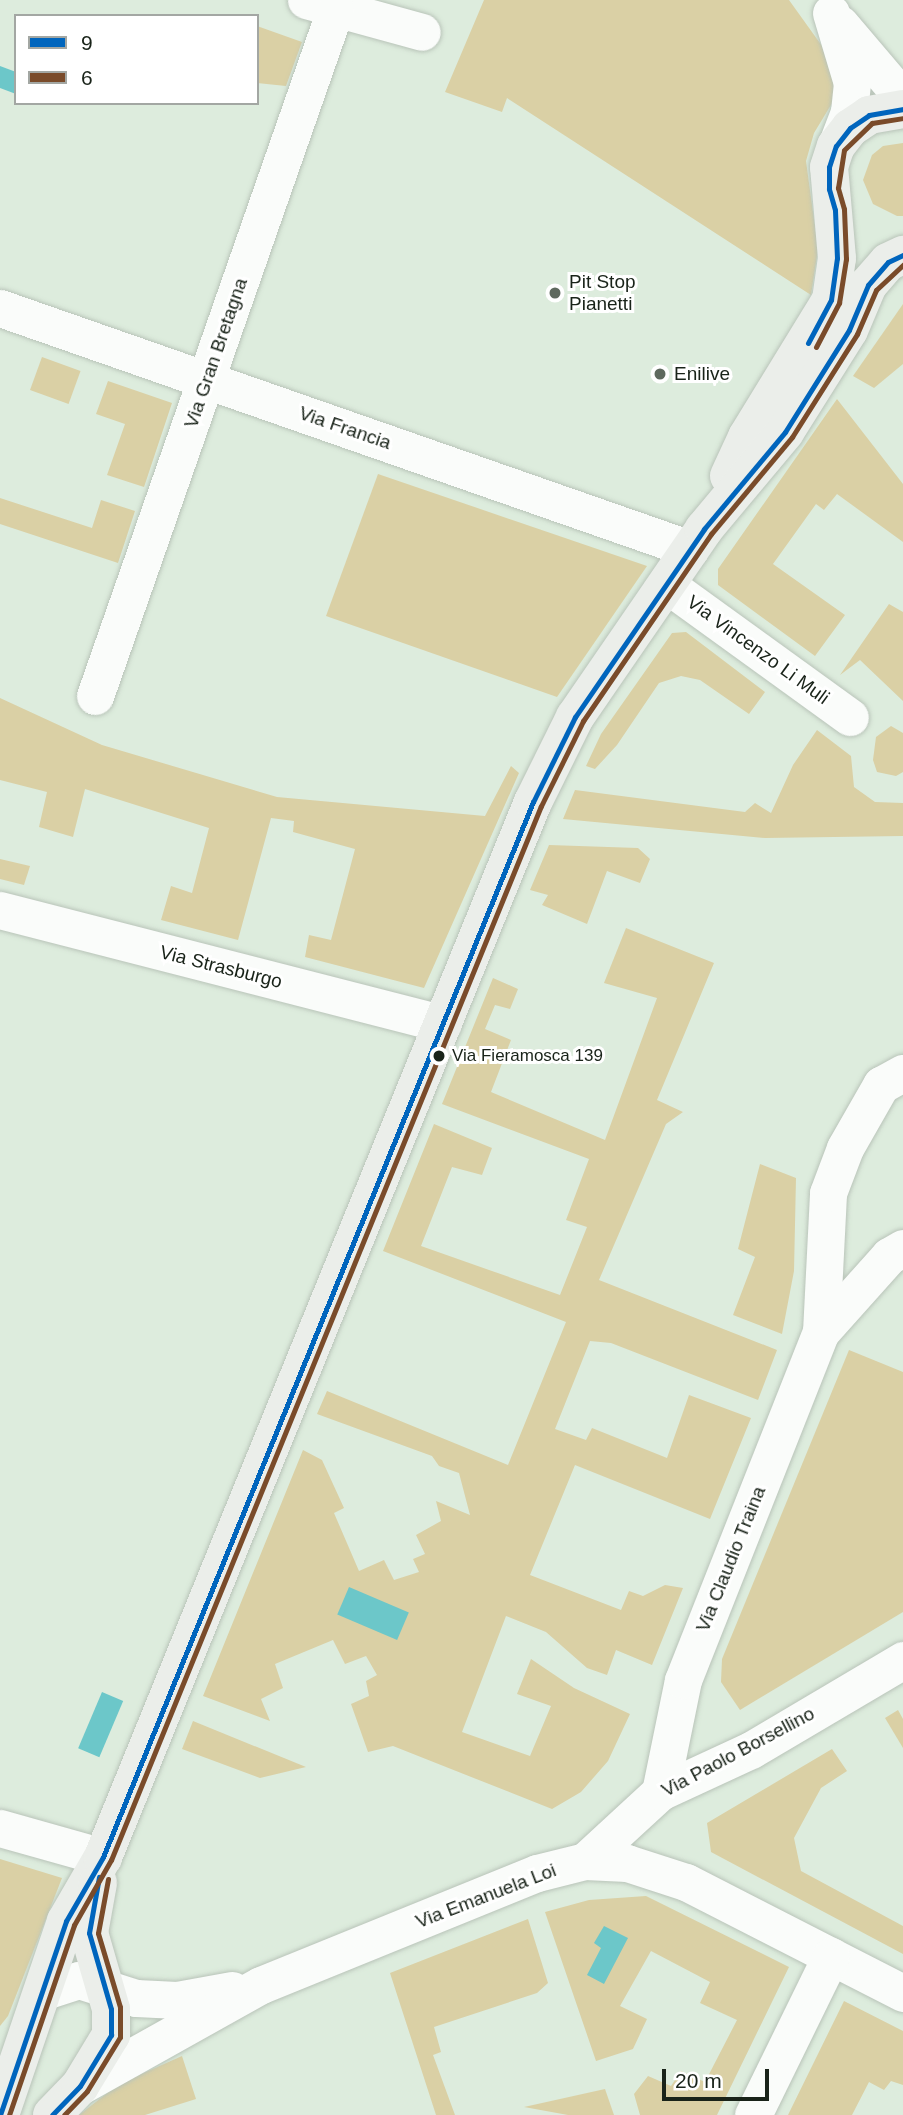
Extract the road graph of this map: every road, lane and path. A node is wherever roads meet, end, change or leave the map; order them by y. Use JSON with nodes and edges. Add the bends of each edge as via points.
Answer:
{"nodes":[{"id":1,"x":320,"y":5,"type":"edge"},
{"id":2,"x":826,"y":7,"type":"edge"},
{"id":3,"x":422,"y":32,"type":"dead end"},
{"id":4,"x":903,"y":97,"type":"edge"},
{"id":5,"x":903,"y":109,"type":"edge"},
{"id":6,"x":836,"y":146,"type":"junction"},
{"id":7,"x":835,"y":210,"type":"junction"},
{"id":8,"x":903,"y":249,"type":"edge"},
{"id":9,"x":903,"y":255,"type":"edge"},
{"id":10,"x":0,"y":308,"type":"edge"},
{"id":11,"x":206,"y":380,"type":"junction"},
{"id":12,"x":697,"y":539,"type":"junction"},
{"id":13,"x":666,"y":584,"type":"junction"},
{"id":14,"x":94,"y":696,"type":"dead end"},
{"id":15,"x":850,"y":717,"type":"dead end"},
{"id":16,"x":0,"y":911,"type":"edge"},
{"id":17,"x":443,"y":1024,"type":"junction"},
{"id":18,"x":903,"y":1073,"type":"edge"},
{"id":19,"x":903,"y":1248,"type":"edge"},
{"id":20,"x":821,"y":1332,"type":"junction"},
{"id":21,"x":903,"y":1660,"type":"edge"},
{"id":22,"x":660,"y":1792,"type":"junction"},
{"id":23,"x":0,"y":1828,"type":"edge"},
{"id":24,"x":103,"y":1857,"type":"junction"},
{"id":25,"x":585,"y":1861,"type":"junction"},
{"id":26,"x":831,"y":1956,"type":"junction"},
{"id":27,"x":101,"y":1983,"type":"junction"},
{"id":28,"x":261,"y":1985,"type":"junction"},
{"id":29,"x":42,"y":1992,"type":"junction"},
{"id":30,"x":903,"y":1993,"type":"edge"},
{"id":31,"x":10,"y":2057,"type":"edge"},
{"id":32,"x":80,"y":2086,"type":"junction"},
{"id":33,"x":0,"y":2115,"type":"edge"},
{"id":34,"x":52,"y":2115,"type":"edge"},
{"id":35,"x":753,"y":2115,"type":"edge"}],
"edges":[{"from":1,"to":3,"type":"street"},
{"from":1,"to":11,"type":"street","name":"Via Gran Bretagna"},
{"from":2,"to":4,"type":"street"},
{"from":2,"to":6,"type":"street","via":[[852,83],[849,113]]},
{"from":5,"to":6,"type":"main road","via":[[869,115],[850,128]]},
{"from":6,"to":7,"type":"main road","via":[[829,167]]},
{"from":7,"to":8,"type":"main road","via":[[862,239]]},
{"from":7,"to":12,"type":"main road","via":[[838,258],[831,300],[747,437]]},
{"from":9,"to":12,"type":"main road","via":[[888,262],[868,285],[849,330],[785,432]]},
{"from":10,"to":11,"type":"street","name":"Via Francia"},
{"from":11,"to":12,"type":"street","name":"Via Francia"},
{"from":11,"to":14,"type":"street","name":"Via Gran Bretagna"},
{"from":12,"to":13,"type":"main road"},
{"from":13,"to":15,"type":"street","name":"Via Vincenzo Li Muli"},
{"from":13,"to":17,"type":"main road","via":[[575,717],[533,802]]},
{"from":16,"to":17,"type":"street","name":"Via Strasburgo"},
{"from":17,"to":24,"type":"main road"},
{"from":18,"to":20,"type":"street","name":"Via Claudio Traina","via":[[881,1085],[845,1148],[828,1193]]},
{"from":19,"to":20,"type":"street","name":"Via Claudio Traina","via":[[889,1256]]},
{"from":20,"to":22,"type":"street","name":"Via Claudio Traina","via":[[684,1680]]},
{"from":21,"to":22,"type":"street","name":"Via Paolo Borsellino","via":[[751,1750]]},
{"from":22,"to":25,"type":"street","name":"Via Paolo Borsellino"},
{"from":23,"to":24,"type":"street"},
{"from":24,"to":27,"type":"main road","via":[[89,1933]]},
{"from":24,"to":29,"type":"main road","via":[[66,1921]]},
{"from":25,"to":26,"type":"street","name":"Via Emanuela Loi","via":[[627,1863],[687,1882]]},
{"from":25,"to":28,"type":"street","name":"Via Emanuela Loi","via":[[537,1873]]},
{"from":26,"to":30,"type":"street","name":"Via Emanuela Loi"},
{"from":26,"to":35,"type":"street"},
{"from":27,"to":28,"type":"street","via":[[136,1998],[177,2000]]},
{"from":27,"to":29,"type":"street","via":[[62,1982]]},
{"from":27,"to":32,"type":"main road","via":[[111,2009],[111,2035]]},
{"from":28,"to":32,"type":"street"},
{"from":29,"to":31,"type":"main road"},
{"from":31,"to":33,"type":"main road"},
{"from":32,"to":34,"type":"main road"}]}
